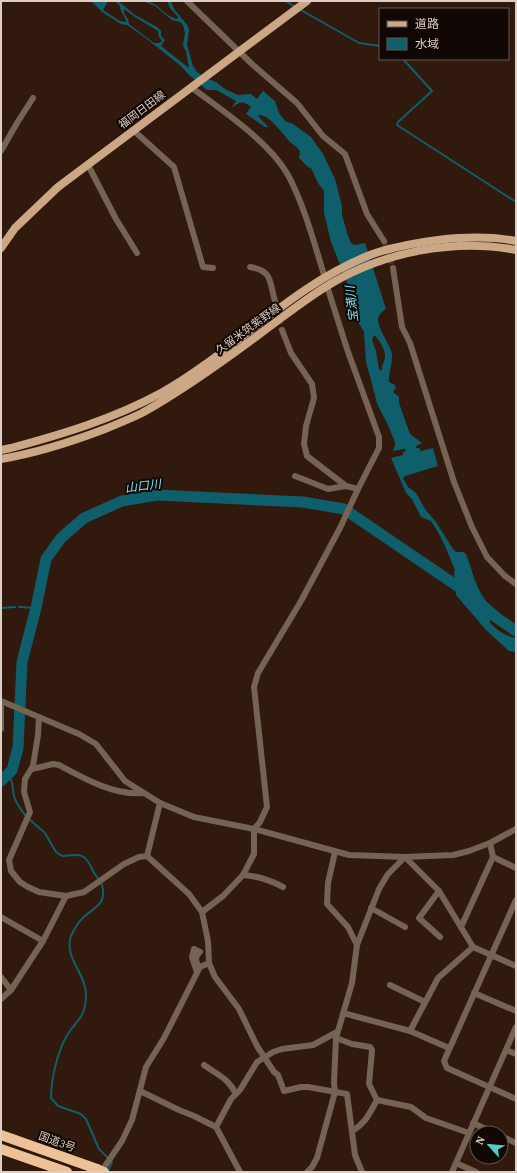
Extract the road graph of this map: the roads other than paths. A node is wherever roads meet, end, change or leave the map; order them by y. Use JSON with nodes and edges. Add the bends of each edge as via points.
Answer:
{"nodes":[{"id":1,"x":187,"y":1,"type":"edge"},
{"id":2,"x":307,"y":1,"type":"edge"},
{"id":3,"x":237,"y":53,"type":"junction"},
{"id":4,"x":193,"y":85,"type":"junction"},
{"id":5,"x":33,"y":98,"type":"dead end"},
{"id":6,"x":133,"y":130,"type":"junction"},
{"id":7,"x":1,"y":151,"type":"edge"},
{"id":8,"x":88,"y":165,"type":"junction"},
{"id":9,"x":516,"y":241,"type":"edge"},
{"id":10,"x":384,"y":242,"type":"tunnel mouth"},
{"id":11,"x":1,"y":248,"type":"edge"},
{"id":12,"x":516,"y":250,"type":"edge"},
{"id":13,"x":137,"y":253,"type":"dead end"},
{"id":14,"x":250,"y":267,"type":"dead end"},
{"id":15,"x":213,"y":268,"type":"dead end"},
{"id":16,"x":393,"y":268,"type":"tunnel mouth"},
{"id":17,"x":328,"y":280,"type":"junction"},
{"id":18,"x":275,"y":301,"type":"tunnel mouth"},
{"id":19,"x":282,"y":330,"type":"tunnel mouth"},
{"id":20,"x":1,"y":450,"type":"edge"},
{"id":21,"x":1,"y":459,"type":"edge"},
{"id":22,"x":295,"y":476,"type":"dead end"},
{"id":23,"x":346,"y":486,"type":"junction"},
{"id":24,"x":358,"y":490,"type":"junction"},
{"id":25,"x":516,"y":584,"type":"edge"},
{"id":26,"x":2,"y":704,"type":"edge"},
{"id":27,"x":36,"y":716,"type":"junction"},
{"id":28,"x":1,"y":729,"type":"edge"},
{"id":29,"x":32,"y":769,"type":"junction"},
{"id":30,"x":142,"y":793,"type":"junction"},
{"id":31,"x":160,"y":803,"type":"junction"},
{"id":32,"x":254,"y":829,"type":"junction"},
{"id":33,"x":516,"y":829,"type":"edge"},
{"id":34,"x":490,"y":843,"type":"junction"},
{"id":35,"x":335,"y":852,"type":"junction"},
{"id":36,"x":147,"y":856,"type":"junction"},
{"id":37,"x":405,"y":857,"type":"junction"},
{"id":38,"x":494,"y":857,"type":"junction"},
{"id":39,"x":516,"y":868,"type":"edge"},
{"id":40,"x":243,"y":875,"type":"junction"},
{"id":41,"x":283,"y":887,"type":"dead end"},
{"id":42,"x":439,"y":891,"type":"junction"},
{"id":43,"x":66,"y":896,"type":"junction"},
{"id":44,"x":516,"y":900,"type":"edge"},
{"id":45,"x":371,"y":908,"type":"junction"},
{"id":46,"x":202,"y":912,"type":"junction"},
{"id":47,"x":1,"y":918,"type":"edge"},
{"id":48,"x":405,"y":927,"type":"dead end"},
{"id":49,"x":461,"y":928,"type":"junction"},
{"id":50,"x":440,"y":937,"type":"dead end"},
{"id":51,"x":43,"y":941,"type":"junction"},
{"id":52,"x":358,"y":945,"type":"junction"},
{"id":53,"x":473,"y":947,"type":"junction"},
{"id":54,"x":491,"y":955,"type":"junction"},
{"id":55,"x":209,"y":963,"type":"junction"},
{"id":56,"x":516,"y":966,"type":"edge"},
{"id":57,"x":1,"y":977,"type":"edge"},
{"id":58,"x":390,"y":985,"type":"dead end"},
{"id":59,"x":11,"y":990,"type":"junction"},
{"id":60,"x":474,"y":993,"type":"junction"},
{"id":61,"x":1,"y":999,"type":"edge"},
{"id":62,"x":425,"y":1002,"type":"junction"},
{"id":63,"x":516,"y":1012,"type":"edge"},
{"id":64,"x":343,"y":1013,"type":"junction"},
{"id":65,"x":516,"y":1027,"type":"edge"},
{"id":66,"x":410,"y":1031,"type":"junction"},
{"id":67,"x":337,"y":1035,"type":"junction"},
{"id":68,"x":449,"y":1048,"type":"junction"},
{"id":69,"x":506,"y":1050,"type":"junction"},
{"id":70,"x":516,"y":1054,"type":"edge"},
{"id":71,"x":265,"y":1057,"type":"junction"},
{"id":72,"x":204,"y":1065,"type":"dead end"},
{"id":73,"x":490,"y":1088,"type":"junction"},
{"id":74,"x":140,"y":1091,"type":"junction"},
{"id":75,"x":335,"y":1092,"type":"junction"},
{"id":76,"x":236,"y":1094,"type":"junction"},
{"id":77,"x":516,"y":1099,"type":"edge"},
{"id":78,"x":377,"y":1100,"type":"junction"},
{"id":79,"x":473,"y":1123,"type":"joint"},
{"id":80,"x":477,"y":1125,"type":"edge"},
{"id":81,"x":216,"y":1127,"type":"junction"},
{"id":82,"x":352,"y":1131,"type":"junction"},
{"id":83,"x":469,"y":1133,"type":"joint"},
{"id":84,"x":1,"y":1136,"type":"edge"},
{"id":85,"x":1,"y":1149,"type":"edge"},
{"id":86,"x":456,"y":1163,"type":"junction"},
{"id":87,"x":101,"y":1171,"type":"edge"},
{"id":88,"x":67,"y":1172,"type":"edge"},
{"id":89,"x":240,"y":1172,"type":"edge"},
{"id":90,"x":307,"y":1172,"type":"edge"},
{"id":91,"x":362,"y":1172,"type":"edge"},
{"id":92,"x":452,"y":1172,"type":"edge"},
{"id":93,"x":476,"y":1172,"type":"edge"}],
"edges":[{"from":1,"to":3,"type":"street"},
{"from":2,"to":3,"type":"main road","name":"福岡日田線"},
{"from":3,"to":4,"type":"main road","name":"福岡日田線"},
{"from":3,"to":10,"type":"street","via":[[296,102],[323,136],[345,154],[367,214]]},
{"from":4,"to":6,"type":"main road","name":"福岡日田線"},
{"from":4,"to":17,"type":"street","via":[[256,138],[287,174],[302,205]]},
{"from":5,"to":7,"type":"street"},
{"from":6,"to":8,"type":"main road","name":"福岡日田線"},
{"from":6,"to":15,"type":"street","via":[[174,168],[203,267]]},
{"from":8,"to":11,"type":"main road","name":"福岡日田線","via":[[58,187],[15,228]]},
{"from":8,"to":13,"type":"street"},
{"from":9,"to":17,"type":"main road","name":"久留米筑紫野線","via":[[475,237],[427,241],[367,256]]},
{"from":12,"to":17,"type":"main road","name":"久留米筑紫野線","via":[[474,246],[427,250],[401,255]]},
{"from":14,"to":18,"type":"street","via":[[260,268],[267,273]]},
{"from":16,"to":25,"type":"street","via":[[402,327],[410,343],[454,482],[487,558]]},
{"from":17,"to":20,"type":"main road","name":"久留米筑紫野線","via":[[297,295],[227,348],[162,392],[136,406],[78,430]]},
{"from":17,"to":21,"type":"main road","name":"久留米筑紫野線","via":[[202,376],[140,414],[80,439]]},
{"from":17,"to":24,"type":"street","via":[[347,350],[379,437],[379,448]]},
{"from":19,"to":23,"type":"street","via":[[291,353],[312,384],[314,398],[304,444],[307,456]]},
{"from":22,"to":23,"type":"street","via":[[328,489]]},
{"from":23,"to":24,"type":"street"},
{"from":24,"to":32,"type":"street","via":[[301,601],[258,673],[254,687],[267,807]]},
{"from":26,"to":27,"type":"street"},
{"from":26,"to":28,"type":"street"},
{"from":27,"to":29,"type":"street","via":[[38,735]]},
{"from":27,"to":30,"type":"street","via":[[96,744],[125,781]]},
{"from":29,"to":30,"type":"street","via":[[60,765],[96,784],[133,794]]},
{"from":29,"to":43,"type":"street","via":[[25,779],[24,792],[30,812],[9,860],[11,871],[28,888]]},
{"from":30,"to":31,"type":"street"},
{"from":31,"to":32,"type":"street","via":[[194,817]]},
{"from":31,"to":36,"type":"street"},
{"from":32,"to":35,"type":"street"},
{"from":32,"to":40,"type":"street","via":[[254,854]]},
{"from":33,"to":34,"type":"street"},
{"from":34,"to":37,"type":"street","via":[[453,855]]},
{"from":34,"to":38,"type":"street"},
{"from":35,"to":37,"type":"street"},
{"from":35,"to":52,"type":"street","via":[[328,883],[327,904],[348,927]]},
{"from":36,"to":43,"type":"street","via":[[124,864],[84,892]]},
{"from":36,"to":46,"type":"street","via":[[189,894]]},
{"from":37,"to":42,"type":"street"},
{"from":37,"to":45,"type":"street","via":[[388,874]]},
{"from":38,"to":39,"type":"street"},
{"from":38,"to":49,"type":"street"},
{"from":40,"to":41,"type":"street","via":[[263,878]]},
{"from":40,"to":46,"type":"street","via":[[223,896]]},
{"from":42,"to":49,"type":"street"},
{"from":42,"to":50,"type":"street","via":[[419,918]]},
{"from":43,"to":51,"type":"street"},
{"from":44,"to":54,"type":"street"},
{"from":45,"to":48,"type":"street"},
{"from":45,"to":52,"type":"street"},
{"from":46,"to":55,"type":"street","via":[[208,941]]},
{"from":47,"to":51,"type":"street"},
{"from":49,"to":53,"type":"street"},
{"from":51,"to":59,"type":"street"},
{"from":52,"to":64,"type":"street","via":[[352,983]]},
{"from":53,"to":54,"type":"street"},
{"from":53,"to":62,"type":"street","via":[[438,978]]},
{"from":54,"to":56,"type":"street"},
{"from":54,"to":60,"type":"street"},
{"from":55,"to":71,"type":"street","via":[[215,977],[239,1009]]},
{"from":55,"to":74,"type":"street","via":[[198,970],[164,1038],[146,1067]]},
{"from":57,"to":59,"type":"street"},
{"from":58,"to":62,"type":"street"},
{"from":59,"to":61,"type":"street"},
{"from":60,"to":63,"type":"street"},
{"from":60,"to":68,"type":"street"},
{"from":62,"to":66,"type":"street"},
{"from":64,"to":66,"type":"street"},
{"from":64,"to":67,"type":"street"},
{"from":65,"to":69,"type":"street"},
{"from":66,"to":68,"type":"street"},
{"from":67,"to":71,"type":"street","via":[[313,1045],[282,1049]]},
{"from":67,"to":75,"type":"street"},
{"from":67,"to":78,"type":"street","via":[[352,1044],[370,1047],[372,1050],[369,1084]]},
{"from":68,"to":73,"type":"street","via":[[444,1061],[447,1068]]},
{"from":69,"to":70,"type":"street"},
{"from":69,"to":73,"type":"street"},
{"from":71,"to":75,"type":"street","via":[[278,1075],[284,1091],[308,1087]]},
{"from":71,"to":76,"type":"street","via":[[258,1062]]},
{"from":72,"to":76,"type":"street","via":[[225,1079]]},
{"from":73,"to":77,"type":"street"},
{"from":73,"to":79,"type":"street"},
{"from":74,"to":81,"type":"street"},
{"from":74,"to":87,"type":"street","via":[[132,1120],[122,1141]]},
{"from":75,"to":82,"type":"street","via":[[348,1096]]},
{"from":75,"to":90,"type":"street","via":[[317,1158]]},
{"from":76,"to":81,"type":"street"},
{"from":78,"to":82,"type":"street","via":[[366,1120]]},
{"from":78,"to":83,"type":"street","via":[[411,1107],[426,1118]]},
{"from":79,"to":80,"type":"street"},
{"from":81,"to":89,"type":"street"},
{"from":82,"to":91,"type":"street"},
{"from":83,"to":86,"type":"street"},
{"from":84,"to":87,"type":"highway","name":"国道3号"},
{"from":85,"to":88,"type":"highway"},
{"from":86,"to":92,"type":"street"},
{"from":86,"to":93,"type":"street"}]}
